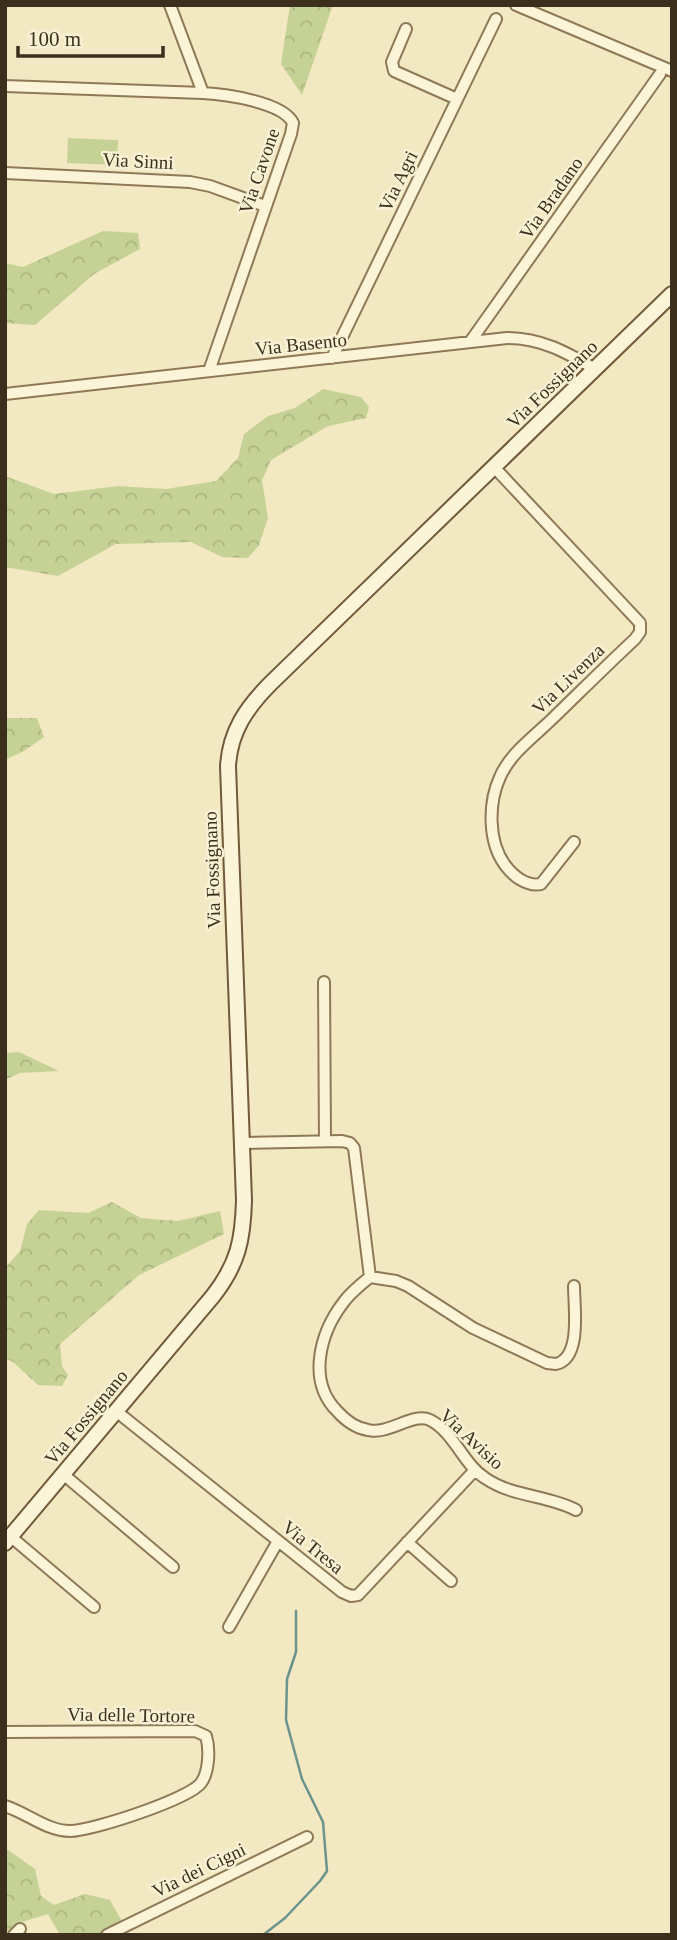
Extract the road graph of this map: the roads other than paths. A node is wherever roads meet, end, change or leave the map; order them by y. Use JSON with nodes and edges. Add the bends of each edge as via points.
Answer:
{"nodes":[{"id":1,"x":170,"y":5,"type":"edge"},
{"id":2,"x":516,"y":5,"type":"edge"},
{"id":3,"x":496,"y":19,"type":"dead end"},
{"id":4,"x":406,"y":29,"type":"dead end"},
{"id":5,"x":666,"y":73,"type":"edge"},
{"id":6,"x":5,"y":86,"type":"edge"},
{"id":7,"x":203,"y":93,"type":"junction"},
{"id":8,"x":457,"y":99,"type":"junction"},
{"id":9,"x":5,"y":173,"type":"edge"},
{"id":10,"x":265,"y":206,"type":"junction"},
{"id":11,"x":672,"y":294,"type":"edge"},
{"id":12,"x":470,"y":342,"type":"junction"},
{"id":13,"x":332,"y":358,"type":"junction"},
{"id":14,"x":595,"y":369,"type":"junction"},
{"id":15,"x":209,"y":372,"type":"junction"},
{"id":16,"x":5,"y":394,"type":"edge"},
{"id":17,"x":494,"y":467,"type":"junction"},
{"id":18,"x":574,"y":842,"type":"dead end"},
{"id":19,"x":324,"y":982,"type":"dead end"},
{"id":20,"x":324,"y":1141,"type":"junction"},
{"id":21,"x":242,"y":1143,"type":"junction"},
{"id":22,"x":370,"y":1277,"type":"junction"},
{"id":23,"x":573,"y":1286,"type":"dead end"},
{"id":24,"x":116,"y":1411,"type":"junction"},
{"id":25,"x":475,"y":1470,"type":"junction"},
{"id":26,"x":63,"y":1475,"type":"junction"},
{"id":27,"x":576,"y":1510,"type":"dead end"},
{"id":28,"x":8,"y":1539,"type":"edge"},
{"id":29,"x":278,"y":1541,"type":"junction"},
{"id":30,"x":407,"y":1542,"type":"junction"},
{"id":31,"x":173,"y":1567,"type":"dead end"},
{"id":32,"x":451,"y":1581,"type":"dead end"},
{"id":33,"x":94,"y":1607,"type":"dead end"},
{"id":34,"x":229,"y":1627,"type":"dead end"},
{"id":35,"x":5,"y":1732,"type":"edge"},
{"id":36,"x":5,"y":1806,"type":"edge"},
{"id":37,"x":307,"y":1837,"type":"dead end"},
{"id":38,"x":107,"y":1935,"type":"edge"}],
"edges":[{"from":1,"to":7,"type":"street"},
{"from":2,"to":5,"type":"street"},
{"from":3,"to":8,"type":"street","name":"Via Agri"},
{"from":4,"to":8,"type":"street","via":[[392,62],[394,71]]},
{"from":5,"to":12,"type":"street","name":"Via Bradano"},
{"from":6,"to":7,"type":"street"},
{"from":7,"to":10,"type":"street","name":"Via Cavone","via":[[241,98],[290,118],[292,131]]},
{"from":8,"to":13,"type":"street","name":"Via Agri"},
{"from":9,"to":10,"type":"street","name":"Via Sinni","via":[[190,182]]},
{"from":10,"to":15,"type":"street","name":"Via Cavone"},
{"from":11,"to":14,"type":"street","name":"Via Fossignano"},
{"from":12,"to":13,"type":"street","name":"Via Basento"},
{"from":12,"to":14,"type":"street","name":"Via Basento","via":[[533,340]]},
{"from":13,"to":15,"type":"street","name":"Via Basento"},
{"from":14,"to":17,"type":"street","name":"Via Fossignano"},
{"from":15,"to":16,"type":"street","name":"Via Basento"},
{"from":17,"to":18,"type":"street","name":"Via Livenza","via":[[640,623],[635,639],[511,759],[496,785],[494,836],[502,861],[515,876],[529,884],[541,884]]},
{"from":17,"to":21,"type":"street","name":"Via Fossignano","via":[[263,691],[235,731],[228,766]]},
{"from":19,"to":20,"type":"street"},
{"from":20,"to":21,"type":"street"},
{"from":20,"to":22,"type":"street","via":[[345,1141],[355,1151]]},
{"from":21,"to":24,"type":"street","name":"Via Fossignano","via":[[244,1216],[233,1267]]},
{"from":22,"to":23,"type":"street","via":[[403,1283],[473,1328],[556,1364],[568,1357],[573,1344]]},
{"from":22,"to":25,"type":"street","name":"Via Avisio","via":[[341,1305],[324,1344],[318,1371],[326,1397],[342,1416],[369,1431],[420,1418],[431,1420]]},
{"from":24,"to":26,"type":"street","name":"Via Fossignano"},
{"from":24,"to":29,"type":"street","name":"Via Tresa"},
{"from":25,"to":27,"type":"street","name":"Via Avisio","via":[[503,1488]]},
{"from":25,"to":30,"type":"street","name":"Via Tresa"},
{"from":26,"to":28,"type":"street","name":"Via Fossignano"},
{"from":26,"to":31,"type":"street"},
{"from":28,"to":33,"type":"street"},
{"from":29,"to":30,"type":"street","name":"Via Tresa","via":[[353,1596]]},
{"from":29,"to":34,"type":"street"},
{"from":30,"to":32,"type":"street"},
{"from":35,"to":36,"type":"street","name":"Via delle Tortore","via":[[195,1731],[206,1736],[208,1745],[206,1773],[195,1789],[121,1818],[64,1830]]},
{"from":37,"to":38,"type":"street","name":"Via dei Cigni"}]}
